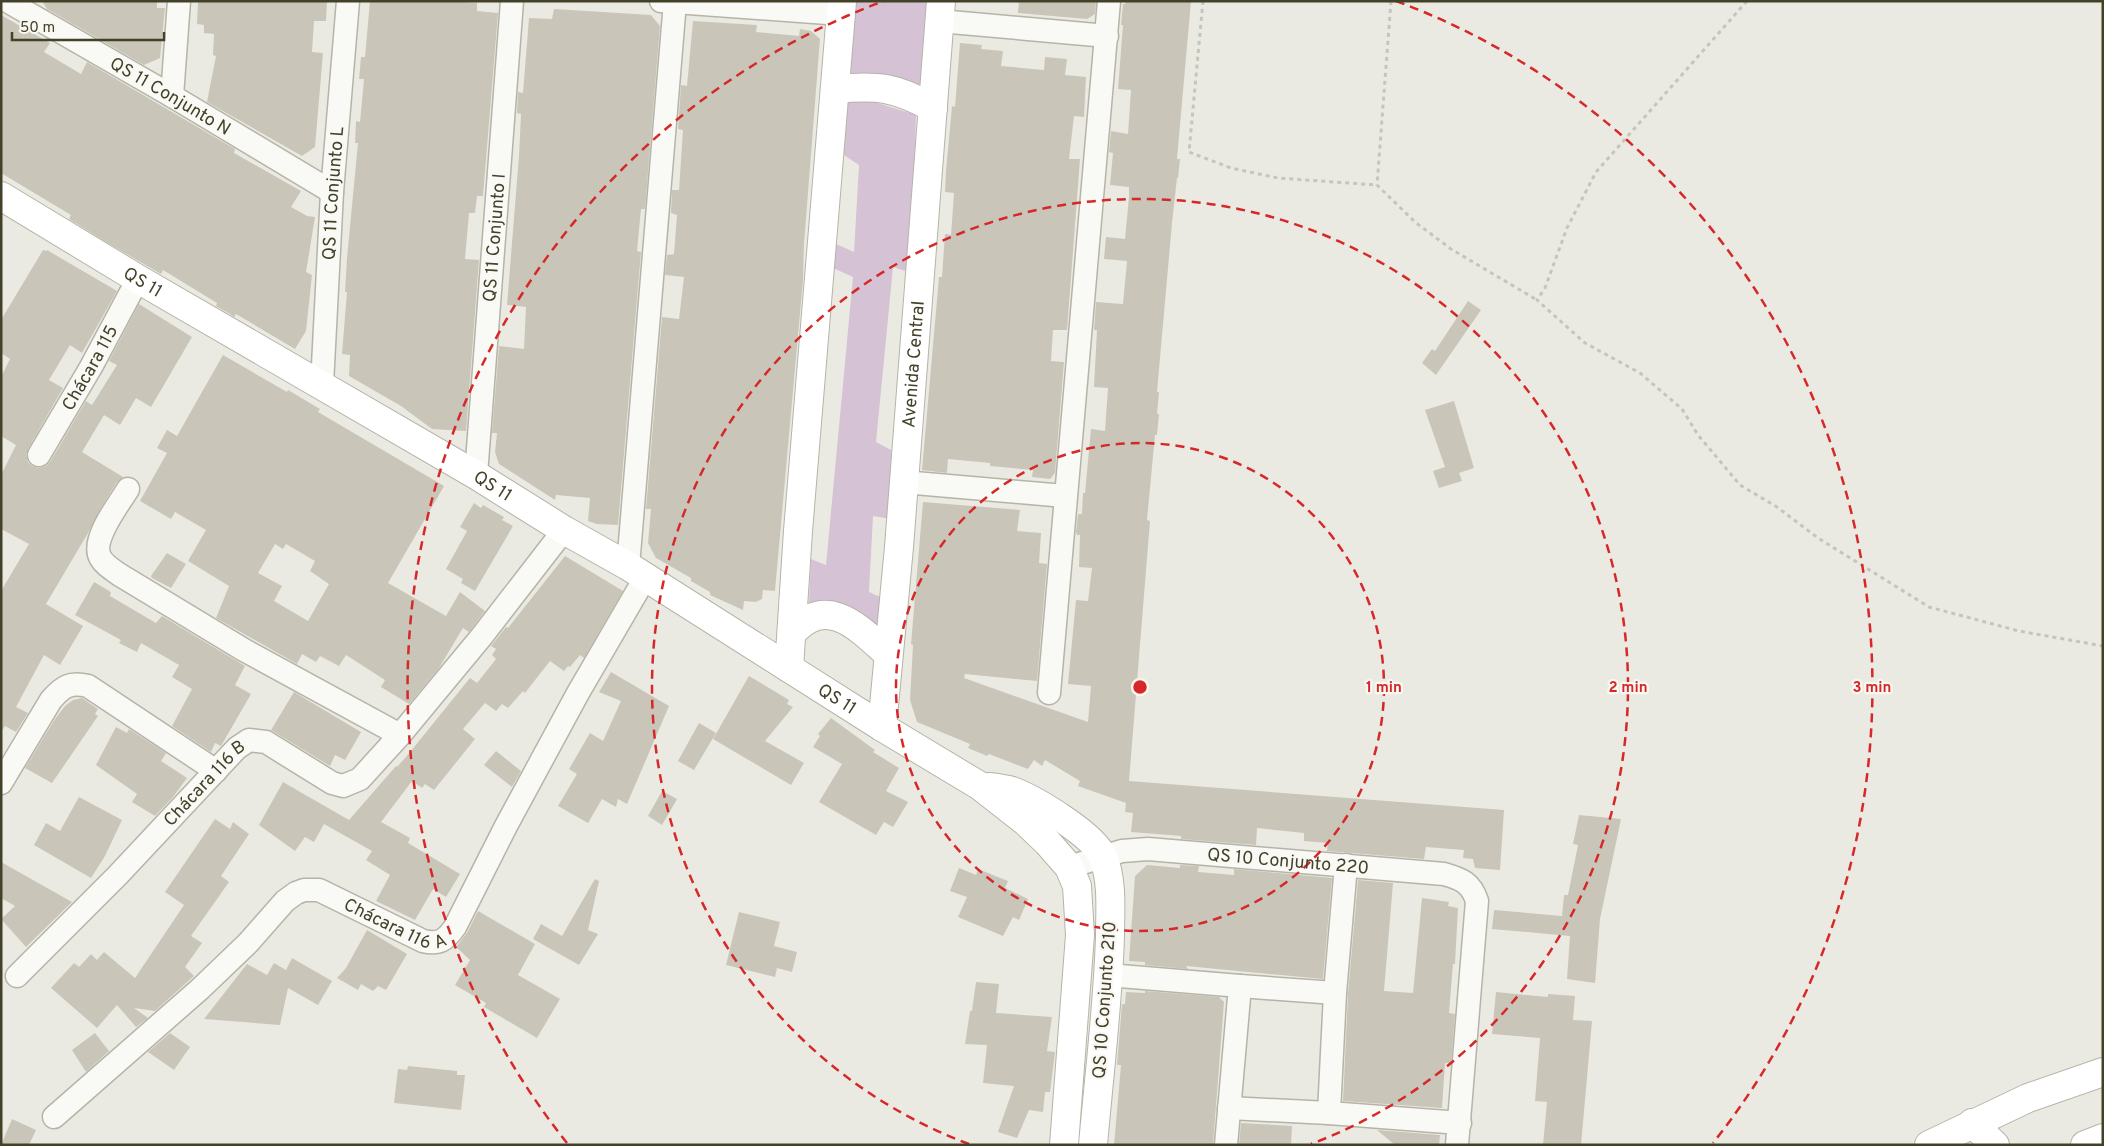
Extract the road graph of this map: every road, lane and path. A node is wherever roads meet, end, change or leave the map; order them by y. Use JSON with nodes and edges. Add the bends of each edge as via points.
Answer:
{"nodes":[{"id":1,"x":179,"y":1,"type":"edge"},
{"id":2,"x":348,"y":1,"type":"edge"},
{"id":3,"x":512,"y":1,"type":"edge"},
{"id":4,"x":1109,"y":1,"type":"edge"},
{"id":5,"x":1202,"y":1,"type":"edge"},
{"id":6,"x":1391,"y":1,"type":"edge"},
{"id":7,"x":1747,"y":1,"type":"edge"},
{"id":8,"x":668,"y":2,"type":"edge"},
{"id":9,"x":16,"y":4,"type":"edge"},
{"id":10,"x":842,"y":7,"type":"edge"},
{"id":11,"x":940,"y":11,"type":"edge"},
{"id":12,"x":1106,"y":36,"type":"junction"},
{"id":13,"x":836,"y":89,"type":"junction"},
{"id":14,"x":172,"y":96,"type":"junction"},
{"id":15,"x":933,"y":108,"type":"junction"},
{"id":16,"x":1377,"y":185,"type":"junction"},
{"id":17,"x":332,"y":192,"type":"junction"},
{"id":18,"x":1,"y":196,"type":"edge"},
{"id":19,"x":138,"y":279,"type":"junction"},
{"id":20,"x":1538,"y":300,"type":"junction"},
{"id":21,"x":322,"y":386,"type":"junction"},
{"id":22,"x":39,"y":455,"type":"dead end"},
{"id":23,"x":476,"y":475,"type":"junction"},
{"id":24,"x":903,"y":482,"type":"junction"},
{"id":25,"x":128,"y":489,"type":"dead end"},
{"id":26,"x":1065,"y":496,"type":"junction"},
{"id":27,"x":564,"y":530,"type":"junction"},
{"id":28,"x":636,"y":572,"type":"junction"},
{"id":29,"x":792,"y":633,"type":"junction"},
{"id":30,"x":2103,"y":646,"type":"edge"},
{"id":31,"x":888,"y":654,"type":"junction"},
{"id":32,"x":789,"y":668,"type":"junction"},
{"id":33,"x":1049,"y":693,"type":"dead end"},
{"id":34,"x":882,"y":727,"type":"junction"},
{"id":35,"x":400,"y":735,"type":"junction"},
{"id":36,"x":216,"y":771,"type":"junction"},
{"id":37,"x":1,"y":783,"type":"edge"},
{"id":38,"x":980,"y":786,"type":"junction"},
{"id":39,"x":1103,"y":856,"type":"junction"},
{"id":40,"x":1346,"y":866,"type":"junction"},
{"id":41,"x":1069,"y":867,"type":"junction"},
{"id":42,"x":18,"y":976,"type":"dead end"},
{"id":43,"x":1108,"y":976,"type":"junction"},
{"id":44,"x":1240,"y":986,"type":"junction"},
{"id":45,"x":1335,"y":993,"type":"junction"},
{"id":46,"x":2103,"y":1072,"type":"edge"},
{"id":47,"x":1229,"y":1108,"type":"junction"},
{"id":48,"x":1329,"y":1112,"type":"junction"},
{"id":49,"x":54,"y":1117,"type":"dead end"},
{"id":50,"x":1972,"y":1123,"type":"junction"},
{"id":51,"x":1458,"y":1134,"type":"edge"},
{"id":52,"x":2103,"y":1138,"type":"edge"},
{"id":53,"x":1064,"y":1145,"type":"edge"},
{"id":54,"x":1093,"y":1145,"type":"edge"},
{"id":55,"x":1226,"y":1145,"type":"edge"},
{"id":56,"x":1929,"y":1145,"type":"edge"},
{"id":57,"x":1995,"y":1145,"type":"edge"},
{"id":58,"x":2085,"y":1145,"type":"edge"}],
"edges":[{"from":1,"to":14,"type":"street"},
{"from":2,"to":17,"type":"street","name":"QS 11 Conjunto L"},
{"from":3,"to":23,"type":"street","name":"QS 11 Conjunto I"},
{"from":4,"to":12,"type":"street"},
{"from":5,"to":16,"type":"path","via":[[1189,152],[1231,168],[1278,178]]},
{"from":6,"to":16,"type":"path"},
{"from":7,"to":20,"type":"path","via":[[1596,172],[1567,228]]},
{"from":8,"to":10,"type":"street"},
{"from":8,"to":28,"type":"street"},
{"from":9,"to":14,"type":"street","name":"QS 11 Conjunto N"},
{"from":10,"to":13,"type":"street"},
{"from":11,"to":12,"type":"street"},
{"from":11,"to":15,"type":"street","name":"Avenida Central"},
{"from":12,"to":26,"type":"street"},
{"from":13,"to":15,"type":"street","via":[[886,88],[910,95]]},
{"from":13,"to":29,"type":"street"},
{"from":14,"to":17,"type":"street","name":"QS 11 Conjunto N"},
{"from":15,"to":24,"type":"street","name":"Avenida Central"},
{"from":16,"to":20,"type":"path","via":[[1414,222],[1451,249]]},
{"from":17,"to":21,"type":"street","name":"QS 11 Conjunto L"},
{"from":18,"to":19,"type":"street","name":"QS 11"},
{"from":19,"to":21,"type":"street","name":"QS 11"},
{"from":19,"to":22,"type":"street","name":"Chácara 115"},
{"from":20,"to":30,"type":"path","via":[[1585,343],[1640,373],[1682,409],[1698,435],[1740,484],[1818,538],[1929,607],[2019,631]]},
{"from":21,"to":23,"type":"street","name":"QS 11"},
{"from":23,"to":27,"type":"street","name":"QS 11"},
{"from":24,"to":26,"type":"street"},
{"from":24,"to":31,"type":"street","name":"Avenida Central"},
{"from":25,"to":35,"type":"street","via":[[98,542],[100,558],[106,565],[244,650]]},
{"from":26,"to":33,"type":"street"},
{"from":27,"to":28,"type":"street","name":"QS 11"},
{"from":27,"to":35,"type":"street","name":"Chácara 116 B"},
{"from":28,"to":32,"type":"street","name":"QS 11"},
{"from":28,"to":49,"type":"street","name":"Chácara 116 A","via":[[578,692],[448,936],[441,942],[423,941],[319,890],[296,893],[200,989]]},
{"from":29,"to":31,"type":"street","via":[[808,619],[821,614],[834,615],[862,631]]},
{"from":29,"to":32,"type":"street"},
{"from":31,"to":34,"type":"street","name":"Avenida Central"},
{"from":32,"to":34,"type":"street","name":"QS 11"},
{"from":34,"to":38,"type":"street","name":"QS 11"},
{"from":35,"to":36,"type":"street","name":"Chácara 116 B","via":[[360,779],[343,786],[258,740],[249,740],[237,748]]},
{"from":36,"to":37,"type":"street","via":[[88,686],[71,684],[60,689],[51,700]]},
{"from":36,"to":42,"type":"street","name":"Chácara 116 B"},
{"from":38,"to":39,"type":"street","name":"QS 11","via":[[1012,791],[1038,804],[1078,830]]},
{"from":38,"to":41,"type":"street","name":"QS 11","via":[[1026,822]]},
{"from":39,"to":40,"type":"street","name":"QS 10 Conjunto 220","via":[[1148,849]]},
{"from":39,"to":41,"type":"street","name":"QS 10 Conjunto 220"},
{"from":39,"to":43,"type":"street","name":"QS 10 Conjunto 210","via":[[1110,894]]},
{"from":40,"to":45,"type":"street"},
{"from":40,"to":51,"type":"street","name":"QS 10 Conjunto 220","via":[[1444,874],[1459,878],[1473,891],[1477,901]]},
{"from":41,"to":53,"type":"street","name":"QS 10 Conjunto 210","via":[[1077,886],[1080,935]]},
{"from":43,"to":44,"type":"street"},
{"from":43,"to":54,"type":"street","name":"QS 10 Conjunto 210"},
{"from":44,"to":45,"type":"street"},
{"from":44,"to":47,"type":"street"},
{"from":45,"to":48,"type":"street"},
{"from":46,"to":50,"type":"street","via":[[2028,1098]]},
{"from":47,"to":48,"type":"street"},
{"from":47,"to":55,"type":"street"},
{"from":48,"to":51,"type":"street"},
{"from":50,"to":56,"type":"street"},
{"from":50,"to":57,"type":"street"},
{"from":52,"to":58,"type":"street"}]}
